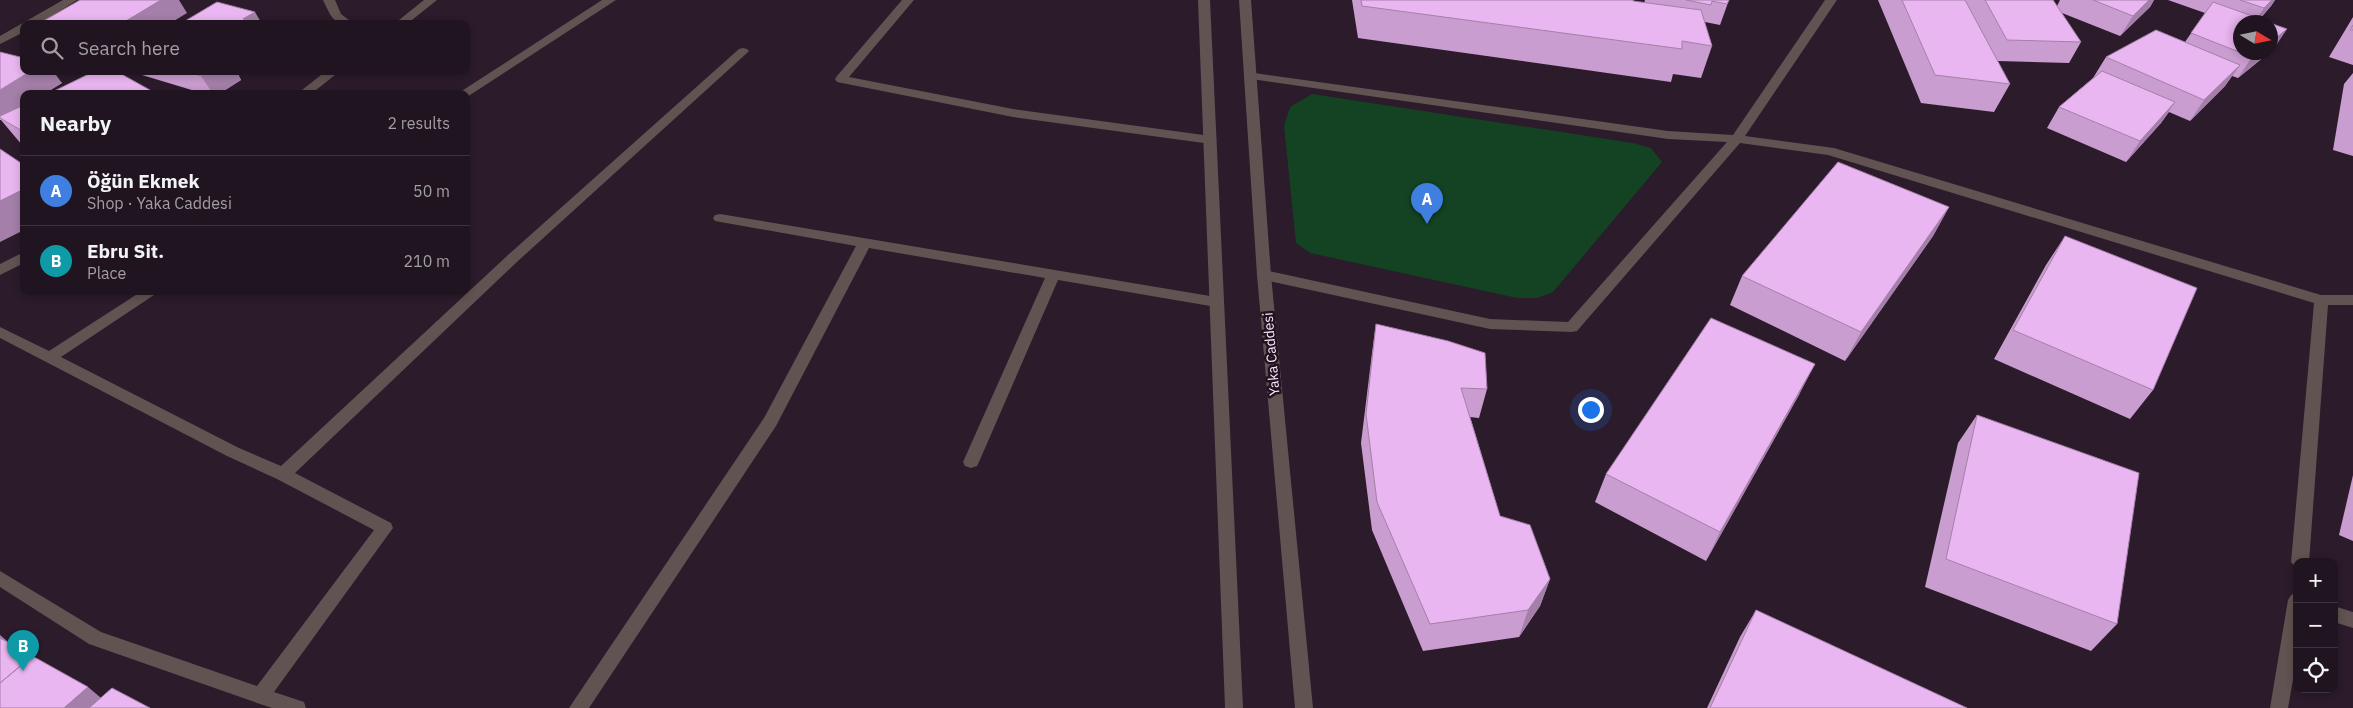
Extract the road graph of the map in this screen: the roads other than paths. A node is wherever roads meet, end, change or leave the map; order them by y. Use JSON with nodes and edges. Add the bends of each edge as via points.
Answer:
{"nodes":[{"id":1,"x":71,"y":0,"type":"edge"},
{"id":2,"x":329,"y":0,"type":"edge"},
{"id":3,"x":431,"y":0,"type":"edge"},
{"id":4,"x":610,"y":0,"type":"edge"},
{"id":5,"x":908,"y":0,"type":"edge"},
{"id":6,"x":1204,"y":0,"type":"edge"},
{"id":7,"x":1245,"y":0,"type":"edge"},
{"id":8,"x":1831,"y":0,"type":"edge"},
{"id":9,"x":37,"y":20,"type":"edge"},
{"id":10,"x":342,"y":20,"type":"edge"},
{"id":11,"x":404,"y":20,"type":"edge"},
{"id":12,"x":20,"y":29,"type":"edge"},
{"id":13,"x":0,"y":41,"type":"edge"},
{"id":14,"x":743,"y":51,"type":"dead end"},
{"id":15,"x":329,"y":75,"type":"edge"},
{"id":16,"x":1251,"y":75,"type":"junction"},
{"id":17,"x":308,"y":90,"type":"edge"},
{"id":18,"x":469,"y":90,"type":"edge"},
{"id":19,"x":1737,"y":139,"type":"junction"},
{"id":20,"x":1212,"y":140,"type":"junction"},
{"id":21,"x":720,"y":218,"type":"dead end"},
{"id":22,"x":865,"y":242,"type":"junction"},
{"id":23,"x":20,"y":259,"type":"edge"},
{"id":24,"x":0,"y":270,"type":"edge"},
{"id":25,"x":1054,"y":274,"type":"junction"},
{"id":26,"x":1264,"y":275,"type":"junction"},
{"id":27,"x":148,"y":295,"type":"edge"},
{"id":28,"x":2321,"y":300,"type":"junction"},
{"id":29,"x":2353,"y":300,"type":"edge"},
{"id":30,"x":1216,"y":302,"type":"junction"},
{"id":31,"x":0,"y":332,"type":"edge"},
{"id":32,"x":50,"y":357,"type":"junction"},
{"id":33,"x":972,"y":462,"type":"dead end"},
{"id":34,"x":283,"y":474,"type":"junction"},
{"id":35,"x":2300,"y":558,"type":"edge"},
{"id":36,"x":0,"y":578,"type":"edge"},
{"id":37,"x":2296,"y":603,"type":"edge"},
{"id":38,"x":2338,"y":615,"type":"edge"},
{"id":39,"x":2353,"y":620,"type":"edge"},
{"id":40,"x":260,"y":696,"type":"junction"},
{"id":41,"x":289,"y":707,"type":"edge"},
{"id":42,"x":578,"y":708,"type":"edge"},
{"id":43,"x":1234,"y":708,"type":"edge"},
{"id":44,"x":1304,"y":708,"type":"edge"},
{"id":45,"x":2279,"y":708,"type":"edge"}],
"edges":[{"from":1,"to":9,"type":"street"},
{"from":2,"to":10,"type":"street","via":[[336,16]]},
{"from":3,"to":11,"type":"street"},
{"from":4,"to":18,"type":"street"},
{"from":5,"to":20,"type":"street","via":[[841,79],[1013,114]]},
{"from":6,"to":20,"type":"street"},
{"from":7,"to":16,"type":"street","name":"Yaka Caddesi"},
{"from":8,"to":19,"type":"street"},
{"from":12,"to":13,"type":"street"},
{"from":14,"to":34,"type":"street","via":[[513,258]]},
{"from":15,"to":17,"type":"street"},
{"from":16,"to":19,"type":"street","via":[[1668,135]]},
{"from":16,"to":26,"type":"street","name":"Yaka Caddesi"},
{"from":19,"to":26,"type":"street","via":[[1572,327],[1490,324]]},
{"from":19,"to":28,"type":"street","via":[[1829,151]]},
{"from":20,"to":30,"type":"street"},
{"from":21,"to":22,"type":"street"},
{"from":22,"to":25,"type":"street"},
{"from":22,"to":42,"type":"street","via":[[770,422]]},
{"from":23,"to":24,"type":"street"},
{"from":25,"to":30,"type":"street"},
{"from":25,"to":33,"type":"street"},
{"from":26,"to":44,"type":"street","name":"Yaka Caddesi"},
{"from":27,"to":32,"type":"street"},
{"from":28,"to":29,"type":"street"},
{"from":28,"to":35,"type":"street"},
{"from":30,"to":43,"type":"street"},
{"from":31,"to":32,"type":"street"},
{"from":32,"to":34,"type":"street","via":[[233,452]]},
{"from":34,"to":40,"type":"street","via":[[385,528]]},
{"from":36,"to":40,"type":"street","via":[[95,638]]},
{"from":37,"to":45,"type":"street"},
{"from":38,"to":39,"type":"street"},
{"from":40,"to":41,"type":"street"}]}
